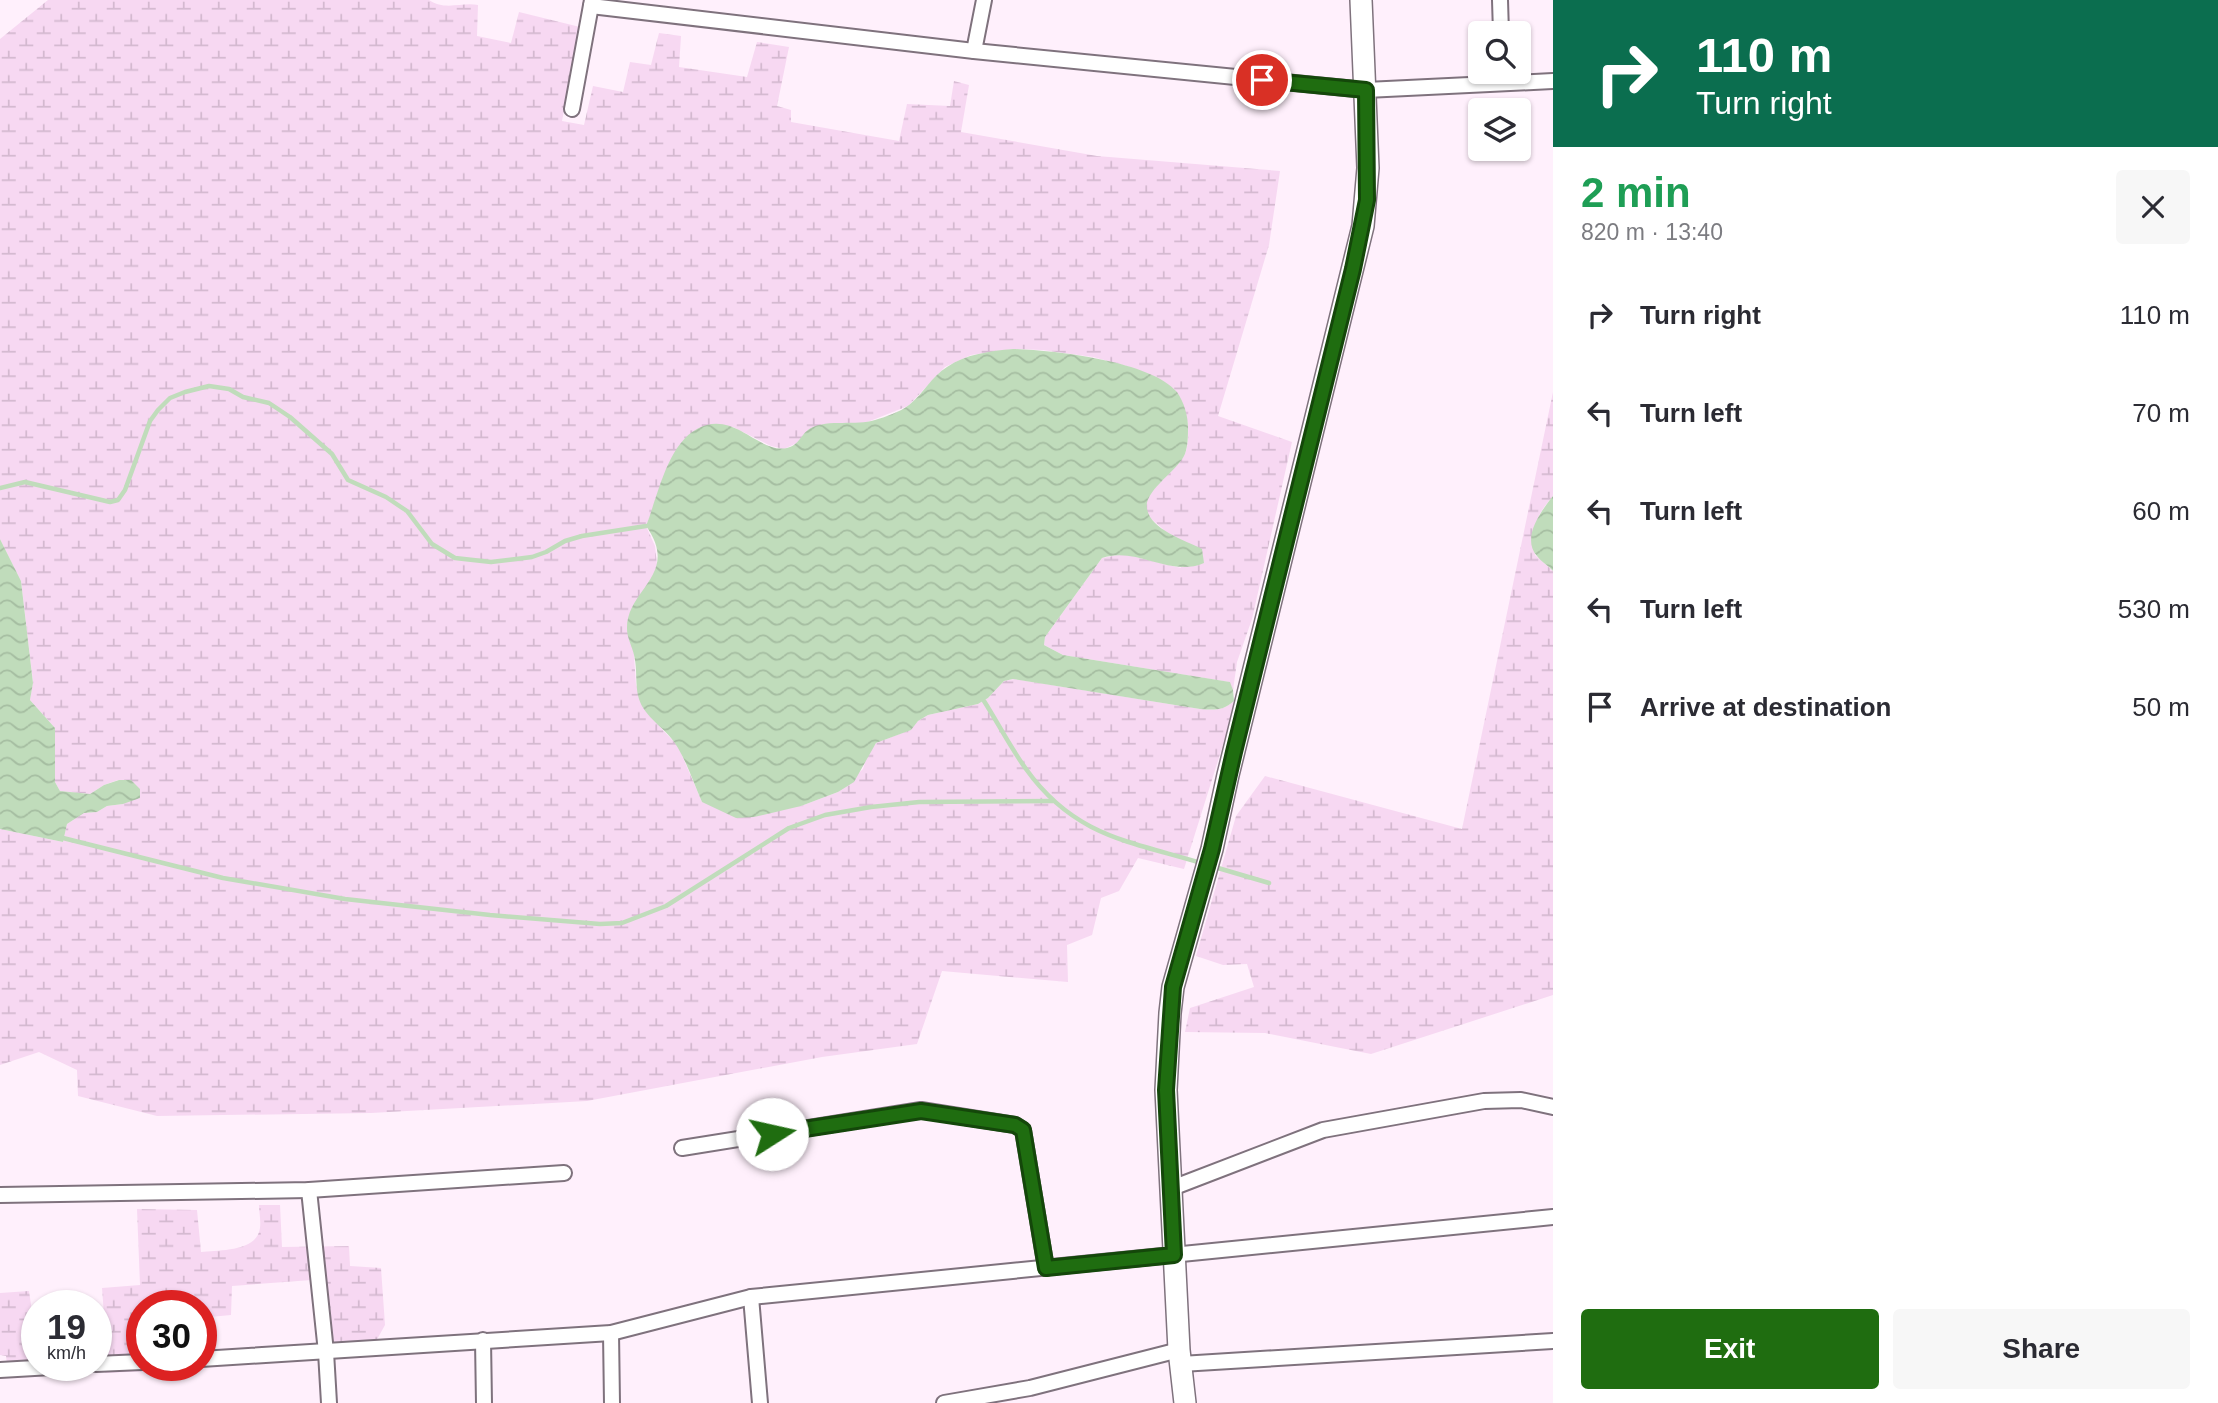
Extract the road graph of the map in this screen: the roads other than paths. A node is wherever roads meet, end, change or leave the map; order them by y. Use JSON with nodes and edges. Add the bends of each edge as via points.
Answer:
{"nodes":[{"id":1,"x":984,"y":0,"type":"edge"},
{"id":2,"x":1361,"y":0,"type":"edge"},
{"id":3,"x":1500,"y":0,"type":"edge"},
{"id":4,"x":591,"y":3,"type":"edge"},
{"id":5,"x":1501,"y":21,"type":"edge"},
{"id":6,"x":974,"y":51,"type":"junction"},
{"id":7,"x":1531,"y":80,"type":"edge"},
{"id":8,"x":1468,"y":81,"type":"edge"},
{"id":9,"x":1553,"y":81,"type":"edge"},
{"id":10,"x":1366,"y":90,"type":"junction"},
{"id":11,"x":572,"y":109,"type":"dead end"},
{"id":12,"x":1553,"y":1107,"type":"edge"},
{"id":13,"x":682,"y":1148,"type":"dead end"},
{"id":14,"x":564,"y":1173,"type":"dead end"},
{"id":15,"x":1172,"y":1188,"type":"junction"},
{"id":16,"x":309,"y":1190,"type":"junction"},
{"id":17,"x":0,"y":1195,"type":"edge"},
{"id":18,"x":1553,"y":1217,"type":"edge"},
{"id":19,"x":1174,"y":1255,"type":"junction"},
{"id":20,"x":1046,"y":1268,"type":"junction"},
{"id":21,"x":751,"y":1297,"type":"junction"},
{"id":22,"x":611,"y":1333,"type":"junction"},
{"id":23,"x":483,"y":1340,"type":"junction"},
{"id":24,"x":1553,"y":1341,"type":"edge"},
{"id":25,"x":326,"y":1352,"type":"junction"},
{"id":26,"x":1180,"y":1357,"type":"junction"},
{"id":27,"x":217,"y":1358,"type":"edge"},
{"id":28,"x":21,"y":1369,"type":"edge"},
{"id":29,"x":0,"y":1370,"type":"edge"},
{"id":30,"x":1031,"y":1396,"type":"edge"},
{"id":31,"x":329,"y":1403,"type":"edge"},
{"id":32,"x":484,"y":1403,"type":"edge"},
{"id":33,"x":612,"y":1403,"type":"edge"},
{"id":34,"x":760,"y":1403,"type":"edge"},
{"id":35,"x":944,"y":1403,"type":"edge"},
{"id":36,"x":1185,"y":1403,"type":"edge"}],
"edges":[{"from":1,"to":6,"type":"street"},
{"from":2,"to":10,"type":"street"},
{"from":3,"to":5,"type":"street"},
{"from":4,"to":6,"type":"street"},
{"from":4,"to":11,"type":"street"},
{"from":6,"to":10,"type":"street"},
{"from":7,"to":9,"type":"street"},
{"from":8,"to":10,"type":"street"},
{"from":10,"to":15,"type":"street","via":[[1368,168],[1363,226],[1212,849],[1173,987],[1166,1090]]},
{"from":12,"to":15,"type":"street","via":[[1521,1100],[1484,1101],[1323,1130]]},
{"from":13,"to":20,"type":"street","via":[[921,1111],[1015,1125],[1023,1130]]},
{"from":14,"to":16,"type":"street"},
{"from":15,"to":19,"type":"street"},
{"from":16,"to":17,"type":"street"},
{"from":16,"to":25,"type":"street"},
{"from":18,"to":19,"type":"street"},
{"from":19,"to":20,"type":"street"},
{"from":19,"to":26,"type":"street"},
{"from":20,"to":21,"type":"street"},
{"from":21,"to":22,"type":"street"},
{"from":21,"to":34,"type":"street"},
{"from":22,"to":23,"type":"street"},
{"from":22,"to":33,"type":"street"},
{"from":23,"to":25,"type":"street"},
{"from":23,"to":32,"type":"street"},
{"from":24,"to":26,"type":"street"},
{"from":25,"to":27,"type":"street"},
{"from":25,"to":31,"type":"street"},
{"from":26,"to":30,"type":"street"},
{"from":26,"to":36,"type":"street"},
{"from":28,"to":29,"type":"street"},
{"from":30,"to":35,"type":"street"}]}
